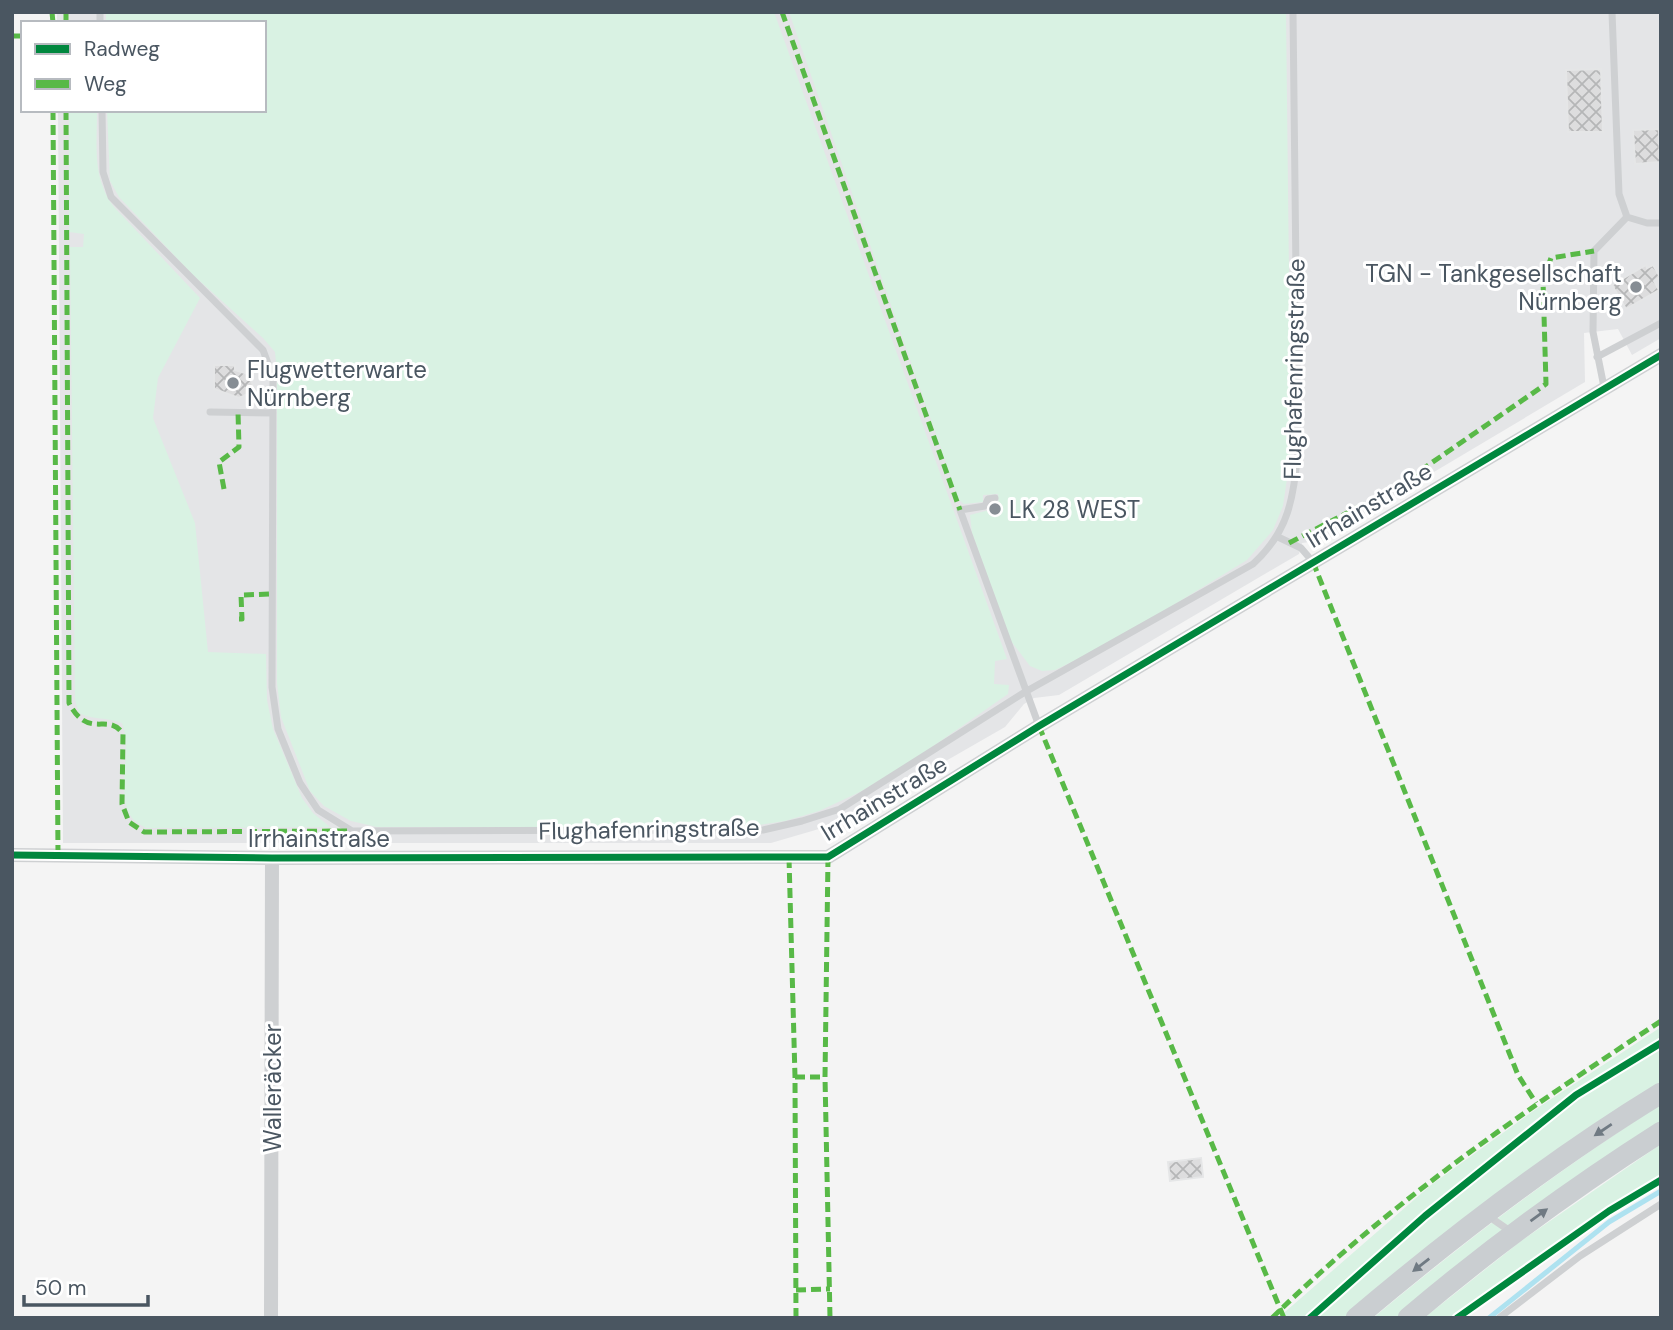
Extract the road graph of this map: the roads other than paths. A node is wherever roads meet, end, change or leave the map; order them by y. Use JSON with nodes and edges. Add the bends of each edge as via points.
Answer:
{"nodes":[{"id":1,"x":1293,"y":12,"type":"edge"},
{"id":2,"x":1612,"y":12,"type":"edge"},
{"id":3,"x":102,"y":112,"type":"edge"},
{"id":4,"x":1627,"y":217,"type":"junction"},
{"id":5,"x":1661,"y":223,"type":"edge"},
{"id":6,"x":1661,"y":323,"type":"edge"},
{"id":7,"x":1661,"y":355,"type":"edge"},
{"id":8,"x":1597,"y":356,"type":"junction"},
{"id":9,"x":1604,"y":387,"type":"junction"},
{"id":10,"x":210,"y":412,"type":"dead end"},
{"id":11,"x":273,"y":413,"type":"junction"},
{"id":12,"x":995,"y":498,"type":"dead end"},
{"id":13,"x":1278,"y":537,"type":"junction"},
{"id":14,"x":1312,"y":562,"type":"junction"},
{"id":15,"x":1025,"y":692,"type":"junction"},
{"id":16,"x":1039,"y":726,"type":"junction"},
{"id":17,"x":12,"y":855,"type":"edge"},
{"id":18,"x":272,"y":858,"type":"junction"},
{"id":19,"x":1661,"y":1093,"type":"edge"},
{"id":20,"x":1661,"y":1132,"type":"edge"},
{"id":21,"x":1661,"y":1204,"type":"edge"},
{"id":22,"x":1494,"y":1220,"type":"dead end"},
{"id":23,"x":1507,"y":1229,"type":"dead end"},
{"id":24,"x":271,"y":1318,"type":"edge"},
{"id":25,"x":1356,"y":1318,"type":"edge"},
{"id":26,"x":1409,"y":1318,"type":"edge"},
{"id":27,"x":1499,"y":1318,"type":"edge"}],
"edges":[{"from":1,"to":13,"type":"lane","name":"Flughafenringstraße","via":[[1298,450],[1287,517]]},
{"from":2,"to":4,"type":"lane","via":[[1619,194]]},
{"from":3,"to":11,"type":"lane","name":"Flughafenringstraße","via":[[103,173],[111,197],[263,350],[273,377]]},
{"from":4,"to":5,"type":"lane"},
{"from":4,"to":8,"type":"lane","via":[[1594,251]]},
{"from":6,"to":8,"type":"lane"},
{"from":7,"to":9,"type":"street","name":"Irrhainstraße"},
{"from":8,"to":9,"type":"lane"},
{"from":9,"to":14,"type":"street","name":"Irrhainstraße"},
{"from":10,"to":11,"type":"lane"},
{"from":11,"to":15,"type":"lane","name":"Flughafenringstraße","via":[[272,687],[278,729],[300,783],[318,810],[352,831],[763,830],[840,809]]},
{"from":12,"to":15,"type":"lane","via":[[988,499],[985,506],[960,510]]},
{"from":13,"to":14,"type":"lane","via":[[1301,548]]},
{"from":13,"to":15,"type":"lane","name":"Flughafenringstraße","via":[[1253,564]]},
{"from":14,"to":16,"type":"street","name":"Irrhainstraße"},
{"from":15,"to":16,"type":"lane"},
{"from":16,"to":18,"type":"street","name":"Irrhainstraße","via":[[828,857]]},
{"from":17,"to":18,"type":"street","name":"Irrhainstraße"},
{"from":18,"to":24,"type":"street","name":"Walleräcker"},
{"from":19,"to":25,"type":"main road","one_way":true,"via":[[1539,1174]]},
{"from":26,"to":20,"type":"main road","one_way":true,"via":[[1511,1236]]},
{"from":21,"to":27,"type":"lane","via":[[1580,1256]]},
{"from":22,"to":23,"type":"lane"}]}
